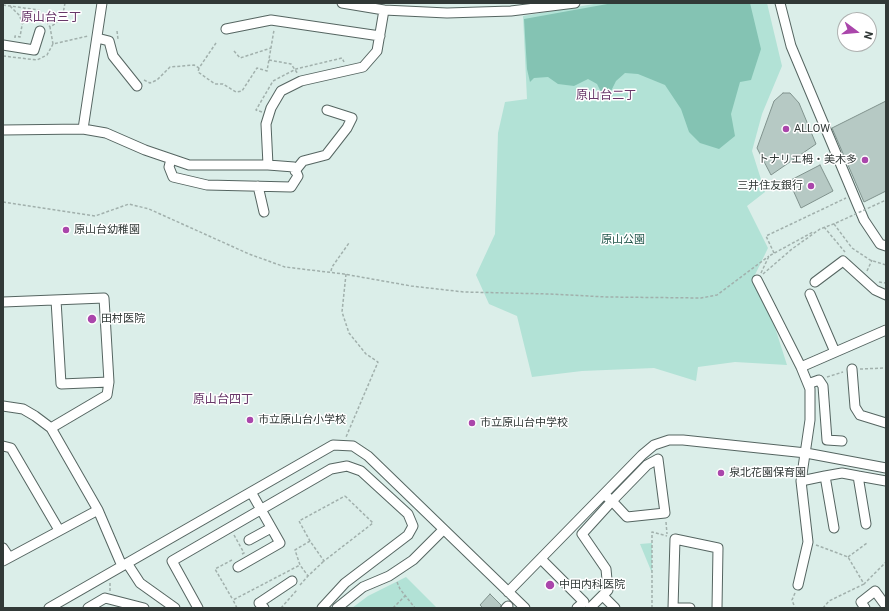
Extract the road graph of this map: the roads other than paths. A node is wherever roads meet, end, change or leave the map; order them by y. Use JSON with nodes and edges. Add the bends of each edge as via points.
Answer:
{"nodes":[{"id":1,"x":102,"y":3,"type":"edge"},
{"id":2,"x":342,"y":3,"type":"edge"},
{"id":3,"x":575,"y":3,"type":"edge"},
{"id":4,"x":780,"y":3,"type":"edge"},
{"id":5,"x":384,"y":10,"type":"junction"},
{"id":6,"x":226,"y":29,"type":"dead end"},
{"id":7,"x":40,"y":31,"type":"dead end"},
{"id":8,"x":97,"y":36,"type":"junction"},
{"id":9,"x":380,"y":36,"type":"junction"},
{"id":10,"x":3,"y":45,"type":"edge"},
{"id":11,"x":140,"y":83,"type":"road end"},
{"id":12,"x":327,"y":110,"type":"dead end"},
{"id":13,"x":82,"y":129,"type":"junction"},
{"id":14,"x":3,"y":130,"type":"edge"},
{"id":15,"x":171,"y":159,"type":"junction"},
{"id":16,"x":268,"y":165,"type":"junction"},
{"id":17,"x":295,"y":171,"type":"junction"},
{"id":18,"x":258,"y":186,"type":"junction"},
{"id":19,"x":264,"y":212,"type":"dead end"},
{"id":20,"x":886,"y":246,"type":"edge"},
{"id":21,"x":757,"y":280,"type":"road end"},
{"id":22,"x":815,"y":282,"type":"dead end"},
{"id":23,"x":810,"y":294,"type":"dead end"},
{"id":24,"x":886,"y":295,"type":"edge"},
{"id":25,"x":56,"y":300,"type":"junction"},
{"id":26,"x":3,"y":302,"type":"edge"},
{"id":27,"x":886,"y":330,"type":"edge"},
{"id":28,"x":836,"y":352,"type":"junction"},
{"id":29,"x":801,"y":367,"type":"junction"},
{"id":30,"x":852,"y":369,"type":"road end"},
{"id":31,"x":109,"y":382,"type":"junction"},
{"id":32,"x":808,"y":384,"type":"junction"},
{"id":33,"x":3,"y":406,"type":"edge"},
{"id":34,"x":886,"y":423,"type":"edge"},
{"id":35,"x":51,"y":428,"type":"junction"},
{"id":36,"x":842,"y":442,"type":"dead end"},
{"id":37,"x":3,"y":446,"type":"edge"},
{"id":38,"x":806,"y":453,"type":"junction"},
{"id":39,"x":886,"y":468,"type":"edge"},
{"id":40,"x":825,"y":476,"type":"junction"},
{"id":41,"x":858,"y":476,"type":"junction"},
{"id":42,"x":801,"y":481,"type":"junction"},
{"id":43,"x":886,"y":481,"type":"edge"},
{"id":44,"x":251,"y":492,"type":"junction"},
{"id":45,"x":608,"y":498,"type":"junction"},
{"id":46,"x":98,"y":510,"type":"junction"},
{"id":47,"x":262,"y":510,"type":"junction"},
{"id":48,"x":866,"y":524,"type":"dead end"},
{"id":49,"x":271,"y":528,"type":"junction"},
{"id":50,"x":834,"y":528,"type":"dead end"},
{"id":51,"x":59,"y":530,"type":"junction"},
{"id":52,"x":443,"y":530,"type":"junction"},
{"id":53,"x":248,"y":540,"type":"dead end"},
{"id":54,"x":3,"y":548,"type":"edge"},
{"id":55,"x":6,"y":559,"type":"edge"},
{"id":56,"x":541,"y":559,"type":"junction"},
{"id":57,"x":124,"y":564,"type":"junction"},
{"id":58,"x":238,"y":567,"type":"dead end"},
{"id":59,"x":292,"y":581,"type":"dead end"},
{"id":60,"x":798,"y":585,"type":"road end"},
{"id":61,"x":508,"y":592,"type":"junction"},
{"id":62,"x":603,"y":596,"type":"junction"},
{"id":63,"x":584,"y":606,"type":"edge"},
{"id":64,"x":886,"y":606,"type":"edge"},
{"id":65,"x":49,"y":608,"type":"edge"},
{"id":66,"x":88,"y":608,"type":"edge"},
{"id":67,"x":144,"y":608,"type":"edge"},
{"id":68,"x":175,"y":608,"type":"edge"},
{"id":69,"x":198,"y":608,"type":"edge"},
{"id":70,"x":264,"y":608,"type":"edge"},
{"id":71,"x":322,"y":608,"type":"edge"},
{"id":72,"x":337,"y":608,"type":"edge"},
{"id":73,"x":524,"y":608,"type":"edge"},
{"id":74,"x":615,"y":608,"type":"edge"},
{"id":75,"x":673,"y":608,"type":"edge"},
{"id":76,"x":677,"y":608,"type":"edge"},
{"id":77,"x":690,"y":608,"type":"edge"},
{"id":78,"x":717,"y":608,"type":"edge"},
{"id":79,"x":864,"y":608,"type":"edge"}],
"edges":[{"from":1,"to":8,"type":"street"},
{"from":2,"to":5,"type":"street"},
{"from":3,"to":5,"type":"street","via":[[511,11],[446,13]]},
{"from":4,"to":20,"type":"street","via":[[791,46],[864,220],[880,244]]},
{"from":5,"to":9,"type":"street"},
{"from":6,"to":9,"type":"street","via":[[271,20]]},
{"from":7,"to":10,"type":"street","via":[[34,50]]},
{"from":8,"to":11,"type":"street","via":[[109,42],[113,56]]},
{"from":8,"to":13,"type":"street"},
{"from":9,"to":16,"type":"street","via":[[377,51],[363,67],[301,81],[281,92],[271,108],[266,124]]},
{"from":12,"to":17,"type":"street","via":[[352,118],[348,128],[326,155],[302,161]]},
{"from":13,"to":14,"type":"street"},
{"from":13,"to":15,"type":"street","via":[[106,133]]},
{"from":15,"to":16,"type":"street","via":[[200,166]]},
{"from":15,"to":18,"type":"street","via":[[169,167],[173,177],[207,186]]},
{"from":16,"to":17,"type":"street","via":[[294,167]]},
{"from":17,"to":18,"type":"street","via":[[298,176],[290,187]]},
{"from":18,"to":19,"type":"street"},
{"from":21,"to":29,"type":"street"},
{"from":22,"to":24,"type":"street","via":[[843,261],[875,290]]},
{"from":23,"to":28,"type":"street"},
{"from":25,"to":26,"type":"street"},
{"from":25,"to":31,"type":"street","via":[[104,298]]},
{"from":25,"to":31,"type":"street","via":[[60,384]]},
{"from":27,"to":28,"type":"street"},
{"from":28,"to":29,"type":"street"},
{"from":29,"to":32,"type":"street"},
{"from":30,"to":34,"type":"street","via":[[855,407],[860,415]]},
{"from":31,"to":35,"type":"street","via":[[107,395]]},
{"from":32,"to":36,"type":"street","via":[[819,380],[823,386],[827,440]]},
{"from":32,"to":38,"type":"street","via":[[810,420]]},
{"from":33,"to":35,"type":"street","via":[[23,409]]},
{"from":35,"to":46,"type":"street"},
{"from":37,"to":51,"type":"street","via":[[11,448]]},
{"from":38,"to":39,"type":"street"},
{"from":38,"to":42,"type":"street"},
{"from":38,"to":45,"type":"street","via":[[669,440],[654,445],[642,455]]},
{"from":40,"to":41,"type":"street","via":[[842,473]]},
{"from":40,"to":42,"type":"street"},
{"from":40,"to":50,"type":"street"},
{"from":41,"to":43,"type":"street"},
{"from":41,"to":48,"type":"street"},
{"from":42,"to":60,"type":"street","via":[[808,542]]},
{"from":44,"to":47,"type":"street"},
{"from":44,"to":52,"type":"street","via":[[333,445],[353,446],[368,456]]},
{"from":44,"to":57,"type":"street"},
{"from":45,"to":45,"type":"street","via":[[627,516],[665,513],[658,459],[647,465]]},
{"from":45,"to":56,"type":"street"},
{"from":45,"to":62,"type":"street","via":[[582,534],[606,569],[608,590]]},
{"from":46,"to":51,"type":"street"},
{"from":46,"to":57,"type":"street"},
{"from":47,"to":49,"type":"street"},
{"from":47,"to":69,"type":"street","via":[[172,561]]},
{"from":47,"to":71,"type":"street","via":[[331,469],[347,466],[361,471],[408,514],[413,526],[408,536],[345,583]]},
{"from":49,"to":53,"type":"street"},
{"from":49,"to":58,"type":"street","via":[[280,543]]},
{"from":51,"to":55,"type":"street"},
{"from":52,"to":61,"type":"street"},
{"from":52,"to":72,"type":"street","via":[[413,560],[389,576],[363,588]]},
{"from":54,"to":55,"type":"street"},
{"from":56,"to":61,"type":"street"},
{"from":56,"to":63,"type":"street"},
{"from":57,"to":65,"type":"street"},
{"from":57,"to":68,"type":"street","via":[[140,582]]},
{"from":59,"to":70,"type":"street","via":[[259,603]]},
{"from":61,"to":73,"type":"street"},
{"from":62,"to":63,"type":"street"},
{"from":62,"to":74,"type":"street"},
{"from":64,"to":79,"type":"street","via":[[875,591],[861,602]]},
{"from":66,"to":67,"type":"street","via":[[105,598]]},
{"from":75,"to":78,"type":"street","via":[[671,537],[718,548]]},
{"from":76,"to":77,"type":"street"}]}
